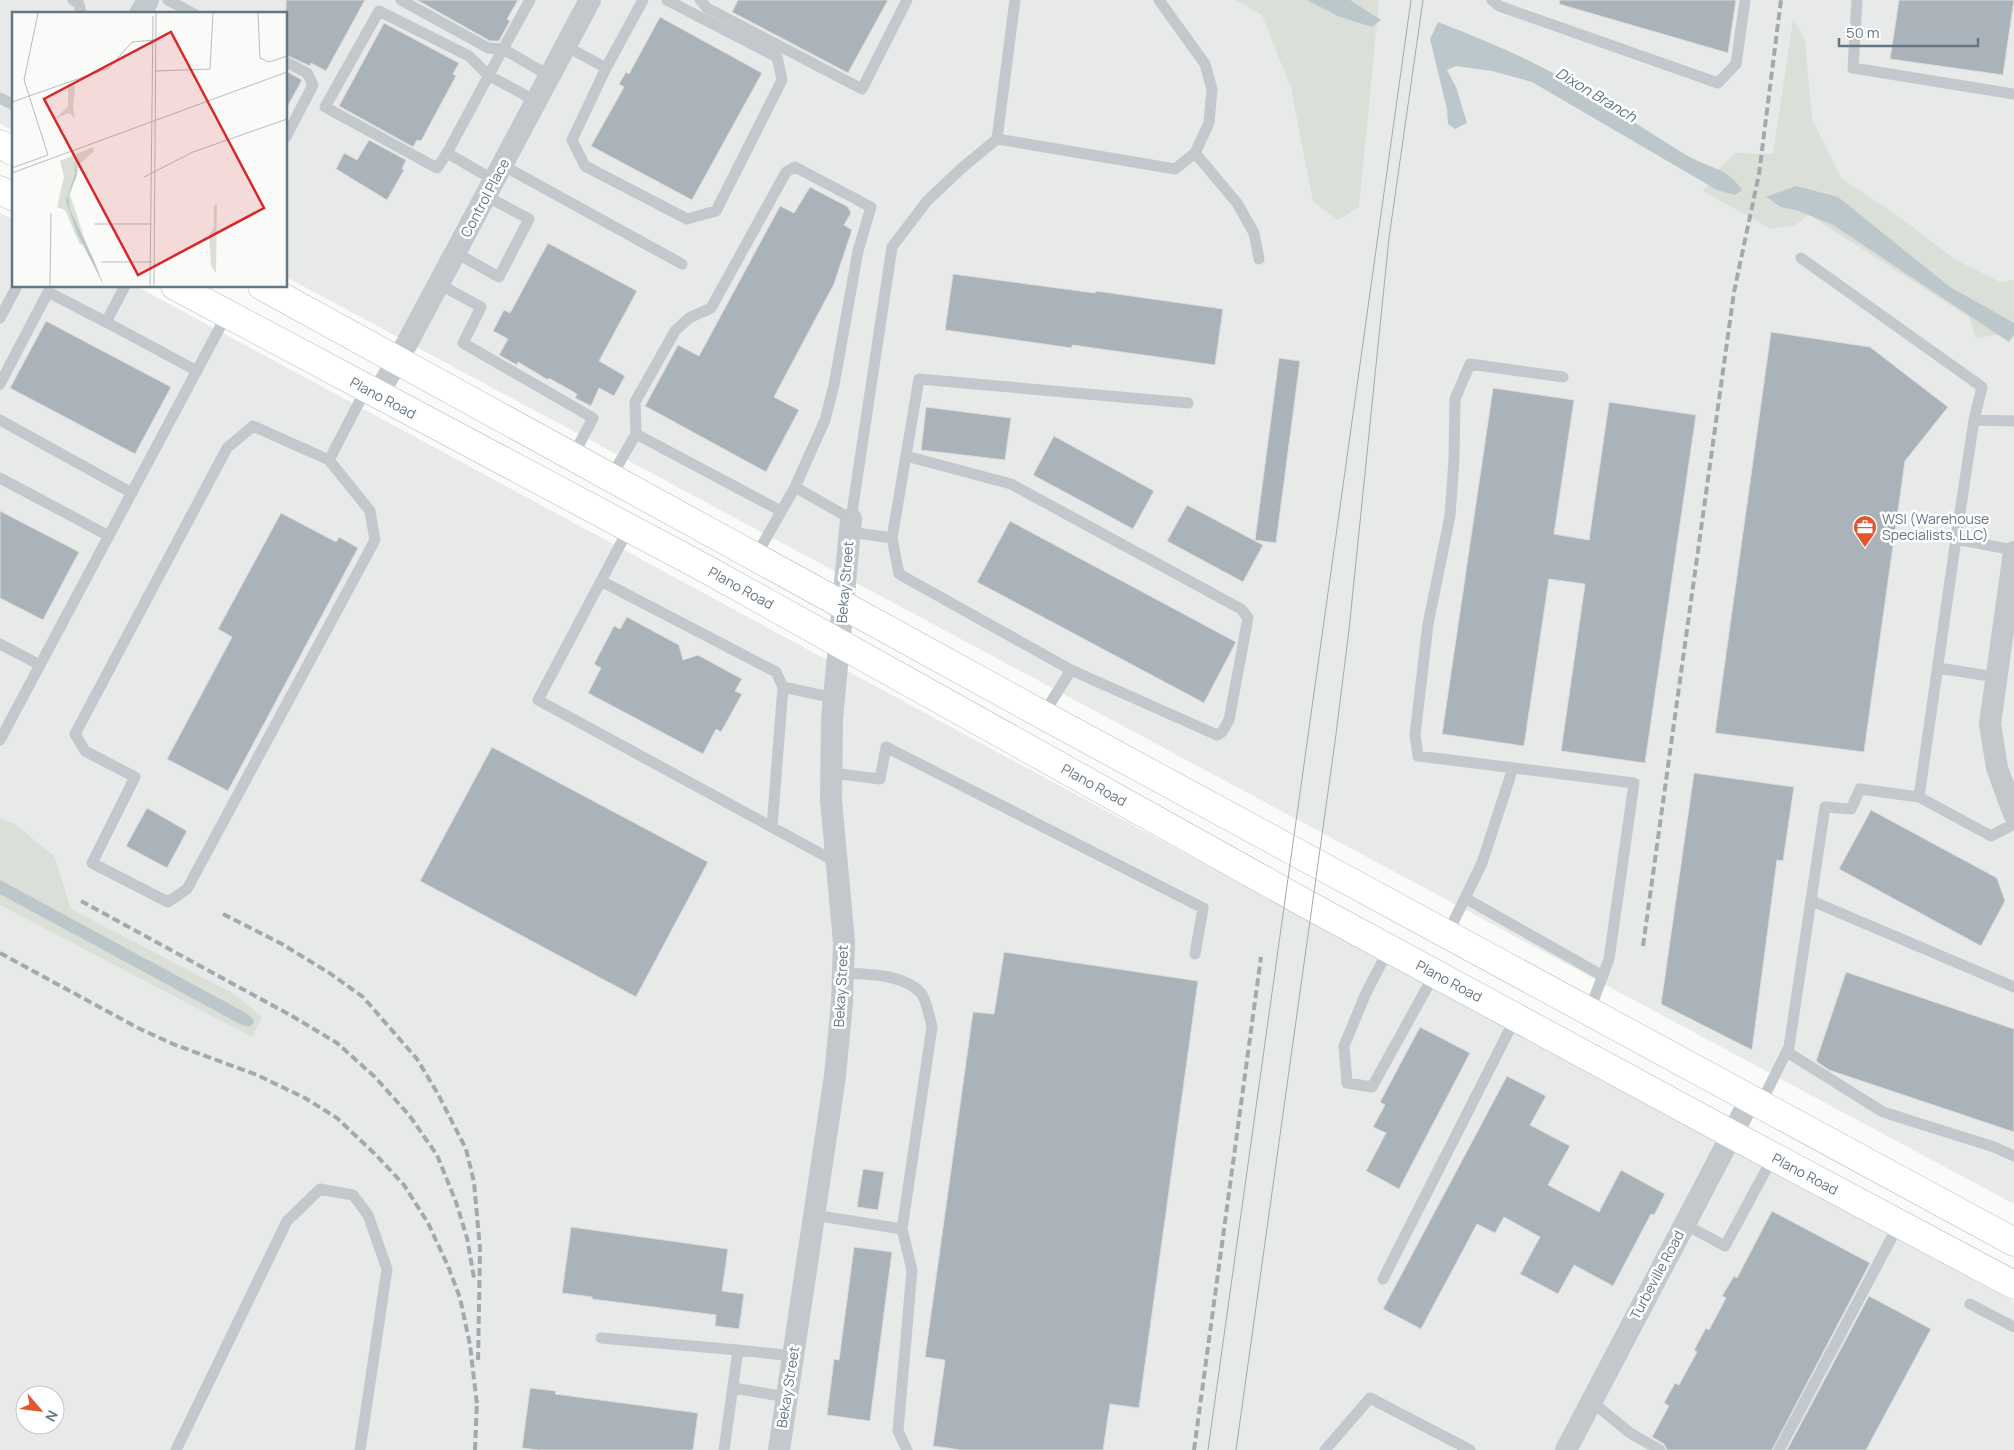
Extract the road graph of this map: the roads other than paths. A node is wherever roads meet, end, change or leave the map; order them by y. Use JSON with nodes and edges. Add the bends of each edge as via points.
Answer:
{"nodes":[{"id":1,"x":73,"y":0,"type":"edge"},
{"id":2,"x":148,"y":0,"type":"edge"},
{"id":3,"x":168,"y":0,"type":"edge"},
{"id":4,"x":401,"y":0,"type":"edge"},
{"id":5,"x":530,"y":0,"type":"edge"},
{"id":6,"x":590,"y":0,"type":"edge"},
{"id":7,"x":643,"y":0,"type":"edge"},
{"id":8,"x":667,"y":0,"type":"edge"},
{"id":9,"x":700,"y":0,"type":"edge"},
{"id":10,"x":907,"y":0,"type":"edge"},
{"id":11,"x":1014,"y":0,"type":"edge"},
{"id":12,"x":1159,"y":0,"type":"edge"},
{"id":13,"x":1492,"y":0,"type":"edge"},
{"id":14,"x":1745,"y":0,"type":"edge"},
{"id":15,"x":1857,"y":0,"type":"edge"},
{"id":16,"x":81,"y":12,"type":"edge"},
{"id":17,"x":141,"y":12,"type":"edge"},
{"id":18,"x":190,"y":12,"type":"edge"},
{"id":19,"x":566,"y":46,"type":"junction"},
{"id":20,"x":503,"y":49,"type":"junction"},
{"id":21,"x":288,"y":63,"type":"edge"},
{"id":22,"x":606,"y":68,"type":"junction"},
{"id":23,"x":488,"y":76,"type":"junction"},
{"id":24,"x":550,"y":76,"type":"junction"},
{"id":25,"x":2014,"y":94,"type":"edge"},
{"id":26,"x":0,"y":98,"type":"edge"},
{"id":27,"x":536,"y":101,"type":"junction"},
{"id":28,"x":12,"y":104,"type":"edge"},
{"id":29,"x":288,"y":133,"type":"edge"},
{"id":30,"x":997,"y":139,"type":"junction"},
{"id":31,"x":0,"y":144,"type":"edge"},
{"id":32,"x":12,"y":151,"type":"edge"},
{"id":33,"x":447,"y":153,"type":"junction"},
{"id":34,"x":1195,"y":153,"type":"junction"},
{"id":35,"x":494,"y":181,"type":"junction"},
{"id":36,"x":0,"y":190,"type":"edge"},
{"id":37,"x":12,"y":196,"type":"edge"},
{"id":38,"x":456,"y":253,"type":"junction"},
{"id":39,"x":1801,"y":258,"type":"dead end"},
{"id":40,"x":1259,"y":259,"type":"dead end"},
{"id":41,"x":682,"y":264,"type":"dead end"},
{"id":42,"x":439,"y":284,"type":"junction"},
{"id":43,"x":16,"y":288,"type":"edge"},
{"id":44,"x":124,"y":288,"type":"edge"},
{"id":45,"x":178,"y":288,"type":"edge"},
{"id":46,"x":266,"y":288,"type":"edge"},
{"id":47,"x":227,"y":314,"type":"junction"},
{"id":48,"x":0,"y":318,"type":"edge"},
{"id":49,"x":106,"y":322,"type":"junction"},
{"id":50,"x":398,"y":360,"type":"junction"},
{"id":51,"x":197,"y":371,"type":"junction"},
{"id":52,"x":1563,"y":377,"type":"dead end"},
{"id":53,"x":0,"y":384,"type":"edge"},
{"id":54,"x":372,"y":392,"type":"junction"},
{"id":55,"x":1188,"y":403,"type":"dead end"},
{"id":56,"x":0,"y":420,"type":"edge"},
{"id":57,"x":1974,"y":420,"type":"junction"},
{"id":58,"x":2014,"y":421,"type":"edge"},
{"id":59,"x":636,"y":434,"type":"junction"},
{"id":60,"x":573,"y":456,"type":"junction"},
{"id":61,"x":906,"y":456,"type":"junction"},
{"id":62,"x":329,"y":460,"type":"junction"},
{"id":63,"x":611,"y":477,"type":"junction"},
{"id":64,"x":0,"y":478,"type":"edge"},
{"id":65,"x":795,"y":487,"type":"junction"},
{"id":66,"x":132,"y":493,"type":"junction"},
{"id":67,"x":781,"y":511,"type":"junction"},
{"id":68,"x":850,"y":526,"type":"junction"},
{"id":69,"x":629,"y":528,"type":"junction"},
{"id":70,"x":109,"y":536,"type":"junction"},
{"id":71,"x":892,"y":538,"type":"junction"},
{"id":72,"x":1956,"y":539,"type":"junction"},
{"id":73,"x":2014,"y":551,"type":"edge"},
{"id":74,"x":756,"y":556,"type":"junction"},
{"id":75,"x":601,"y":582,"type":"junction"},
{"id":76,"x":2012,"y":586,"type":"edge"},
{"id":77,"x":843,"y":604,"type":"junction"},
{"id":78,"x":840,"y":643,"type":"junction"},
{"id":79,"x":0,"y":644,"type":"edge"},
{"id":80,"x":40,"y":665,"type":"junction"},
{"id":81,"x":1938,"y":668,"type":"junction"},
{"id":82,"x":1071,"y":670,"type":"junction"},
{"id":83,"x":1996,"y":676,"type":"junction"},
{"id":84,"x":783,"y":687,"type":"junction"},
{"id":85,"x":834,"y":698,"type":"junction"},
{"id":86,"x":1043,"y":715,"type":"junction"},
{"id":87,"x":0,"y":740,"type":"edge"},
{"id":88,"x":1513,"y":768,"type":"junction"},
{"id":89,"x":832,"y":773,"type":"junction"},
{"id":90,"x":1919,"y":797,"type":"junction"},
{"id":91,"x":2014,"y":814,"type":"edge"},
{"id":92,"x":2014,"y":824,"type":"edge"},
{"id":93,"x":772,"y":827,"type":"junction"},
{"id":94,"x":838,"y":863,"type":"junction"},
{"id":95,"x":1465,"y":898,"type":"junction"},
{"id":96,"x":1812,"y":901,"type":"junction"},
{"id":97,"x":1447,"y":935,"type":"junction"},
{"id":98,"x":1389,"y":949,"type":"junction"},
{"id":99,"x":1195,"y":954,"type":"dead end"},
{"id":100,"x":843,"y":973,"type":"junction"},
{"id":101,"x":1435,"y":973,"type":"junction"},
{"id":102,"x":1603,"y":976,"type":"junction"},
{"id":103,"x":2014,"y":987,"type":"edge"},
{"id":104,"x":1589,"y":1012,"type":"junction"},
{"id":105,"x":1516,"y":1017,"type":"junction"},
{"id":106,"x":1787,"y":1052,"type":"junction"},
{"id":107,"x":1755,"y":1103,"type":"junction"},
{"id":108,"x":1731,"y":1134,"type":"junction"},
{"id":109,"x":2014,"y":1156,"type":"edge"},
{"id":110,"x":1773,"y":1157,"type":"junction"},
{"id":111,"x":814,"y":1215,"type":"junction"},
{"id":112,"x":1684,"y":1224,"type":"junction"},
{"id":113,"x":1899,"y":1224,"type":"junction"},
{"id":114,"x":902,"y":1229,"type":"junction"},
{"id":115,"x":2014,"y":1242,"type":"edge"},
{"id":116,"x":1383,"y":1279,"type":"dead end"},
{"id":117,"x":2013,"y":1283,"type":"edge"},
{"id":118,"x":1970,"y":1304,"type":"dead end"},
{"id":119,"x":2014,"y":1327,"type":"edge"},
{"id":120,"x":601,"y":1338,"type":"dead end"},
{"id":121,"x":738,"y":1350,"type":"junction"},
{"id":122,"x":793,"y":1356,"type":"junction"},
{"id":123,"x":733,"y":1388,"type":"junction"},
{"id":124,"x":787,"y":1397,"type":"junction"},
{"id":125,"x":1591,"y":1401,"type":"junction"},
{"id":126,"x":176,"y":1450,"type":"edge"},
{"id":127,"x":360,"y":1450,"type":"edge"},
{"id":128,"x":724,"y":1450,"type":"edge"},
{"id":129,"x":779,"y":1450,"type":"edge"},
{"id":130,"x":907,"y":1450,"type":"edge"},
{"id":131,"x":1325,"y":1450,"type":"edge"},
{"id":132,"x":1470,"y":1450,"type":"edge"},
{"id":133,"x":1566,"y":1450,"type":"edge"},
{"id":134,"x":1660,"y":1450,"type":"edge"},
{"id":135,"x":1778,"y":1450,"type":"edge"}],
"edges":[{"from":1,"to":16,"type":"lane","via":[[79,4]]},
{"from":2,"to":17,"type":"street"},
{"from":3,"to":18,"type":"lane"},
{"from":4,"to":20,"type":"lane","via":[[488,48]]},
{"from":5,"to":20,"type":"lane"},
{"from":6,"to":19,"type":"street","name":"Control Place"},
{"from":7,"to":22,"type":"lane"},
{"from":8,"to":22,"type":"lane","via":[[777,56],[782,80],[716,210],[687,219],[585,166],[572,140]]},
{"from":9,"to":10,"type":"lane","via":[[707,8],[862,89]]},
{"from":11,"to":30,"type":"lane"},
{"from":12,"to":34,"type":"lane","via":[[1204,64],[1212,89],[1208,123]]},
{"from":13,"to":14,"type":"lane","via":[[1499,6],[1718,83],[1736,64]]},
{"from":15,"to":25,"type":"lane","via":[[1853,68]]},
{"from":19,"to":22,"type":"lane"},
{"from":19,"to":24,"type":"street","name":"Control Place"},
{"from":20,"to":23,"type":"lane"},
{"from":20,"to":24,"type":"lane"},
{"from":21,"to":29,"type":"lane","via":[[307,72],[313,85]]},
{"from":23,"to":27,"type":"lane"},
{"from":23,"to":33,"type":"lane"},
{"from":23,"to":33,"type":"lane","via":[[469,56],[379,10],[325,106],[437,168]]},
{"from":24,"to":27,"type":"street","name":"Control Place"},
{"from":26,"to":28,"type":"lane"},
{"from":27,"to":35,"type":"street","name":"Control Place"},
{"from":30,"to":34,"type":"lane","via":[[1175,169]]},
{"from":30,"to":68,"type":"lane","via":[[927,201],[892,247]]},
{"from":31,"to":32,"type":"main road"},
{"from":33,"to":35,"type":"lane"},
{"from":34,"to":40,"type":"lane","via":[[1237,203],[1254,233]]},
{"from":35,"to":38,"type":"street","name":"Control Place"},
{"from":35,"to":38,"type":"lane","via":[[529,220],[499,277]]},
{"from":35,"to":41,"type":"lane"},
{"from":36,"to":37,"type":"main road"},
{"from":38,"to":42,"type":"street","name":"Control Place"},
{"from":39,"to":57,"type":"lane","via":[[1982,387]]},
{"from":42,"to":50,"type":"street","name":"Control Place"},
{"from":42,"to":60,"type":"lane","via":[[481,307],[463,343],[593,418]]},
{"from":43,"to":48,"type":"lane"},
{"from":44,"to":49,"type":"lane"},
{"from":45,"to":47,"type":"main road","name":"Plano Road"},
{"from":46,"to":50,"type":"main road"},
{"from":47,"to":51,"type":"lane"},
{"from":47,"to":54,"type":"main road","name":"Plano Road"},
{"from":49,"to":51,"type":"lane"},
{"from":49,"to":53,"type":"lane","via":[[48,292]]},
{"from":50,"to":54,"type":"street","name":"Control Place"},
{"from":50,"to":60,"type":"main road"},
{"from":51,"to":66,"type":"lane"},
{"from":52,"to":88,"type":"lane","via":[[1470,364],[1455,400],[1450,516],[1428,624],[1415,735],[1418,756]]},
{"from":54,"to":62,"type":"lane"},
{"from":54,"to":69,"type":"main road","name":"Plano Road"},
{"from":55,"to":61,"type":"lane","via":[[919,379]]},
{"from":56,"to":66,"type":"lane"},
{"from":57,"to":58,"type":"lane"},
{"from":57,"to":72,"type":"lane"},
{"from":59,"to":63,"type":"lane"},
{"from":59,"to":65,"type":"lane","via":[[635,402],[674,331],[690,318],[711,308],[786,172],[795,167],[871,207],[858,251],[825,420]]},
{"from":59,"to":67,"type":"lane"},
{"from":60,"to":63,"type":"main road"},
{"from":61,"to":71,"type":"lane"},
{"from":61,"to":82,"type":"lane","via":[[1011,484],[1240,608],[1248,618],[1229,720],[1217,735]]},
{"from":62,"to":62,"type":"lane","via":[[253,426],[227,448],[75,734],[85,751],[136,777],[92,863],[168,902],[187,889],[375,540],[370,511]]},
{"from":63,"to":74,"type":"main road"},
{"from":64,"to":70,"type":"lane"},
{"from":65,"to":67,"type":"lane"},
{"from":65,"to":68,"type":"lane"},
{"from":66,"to":70,"type":"lane"},
{"from":67,"to":74,"type":"lane"},
{"from":68,"to":71,"type":"lane"},
{"from":68,"to":77,"type":"street","name":"Bekay Street"},
{"from":69,"to":75,"type":"lane"},
{"from":69,"to":78,"type":"main road","name":"Plano Road"},
{"from":70,"to":80,"type":"lane"},
{"from":71,"to":82,"type":"lane","via":[[899,574]]},
{"from":72,"to":73,"type":"lane"},
{"from":72,"to":81,"type":"lane"},
{"from":73,"to":76,"type":"street"},
{"from":74,"to":77,"type":"main road"},
{"from":75,"to":84,"type":"lane","via":[[776,672]]},
{"from":75,"to":93,"type":"lane","via":[[538,700]]},
{"from":76,"to":83,"type":"street"},
{"from":77,"to":78,"type":"street","name":"Bekay Street"},
{"from":77,"to":86,"type":"main road"},
{"from":78,"to":85,"type":"street","name":"Bekay Street"},
{"from":78,"to":98,"type":"main road","name":"Plano Road"},
{"from":79,"to":80,"type":"lane"},
{"from":80,"to":87,"type":"lane"},
{"from":81,"to":83,"type":"lane"},
{"from":81,"to":90,"type":"lane"},
{"from":82,"to":86,"type":"lane"},
{"from":83,"to":91,"type":"street","via":[[1990,724],[1997,768]]},
{"from":84,"to":85,"type":"lane"},
{"from":84,"to":93,"type":"lane"},
{"from":85,"to":89,"type":"street","name":"Bekay Street"},
{"from":86,"to":97,"type":"main road"},
{"from":88,"to":95,"type":"lane","via":[[1482,863]]},
{"from":88,"to":102,"type":"lane","via":[[1634,783],[1609,959]]},
{"from":89,"to":94,"type":"street","name":"Bekay Street","via":[[831,800]]},
{"from":89,"to":99,"type":"lane","via":[[880,779],[886,747],[1203,908]]},
{"from":90,"to":92,"type":"lane","via":[[1991,836]]},
{"from":90,"to":96,"type":"lane","via":[[1860,789],[1851,809],[1826,807]]},
{"from":93,"to":94,"type":"lane"},
{"from":94,"to":100,"type":"street","name":"Bekay Street"},
{"from":95,"to":97,"type":"lane"},
{"from":95,"to":102,"type":"lane"},
{"from":96,"to":103,"type":"lane"},
{"from":96,"to":106,"type":"lane"},
{"from":97,"to":104,"type":"main road"},
{"from":98,"to":101,"type":"main road","name":"Plano Road"},
{"from":98,"to":101,"type":"lane","via":[[1344,1046],[1347,1084],[1372,1088]]},
{"from":100,"to":111,"type":"street","name":"Bekay Street","via":[[835,1076]]},
{"from":100,"to":114,"type":"lane","via":[[868,974],[906,982],[923,994],[932,1027]]},
{"from":101,"to":105,"type":"main road","name":"Plano Road"},
{"from":102,"to":104,"type":"lane"},
{"from":104,"to":107,"type":"main road"},
{"from":105,"to":108,"type":"main road","name":"Plano Road"},
{"from":105,"to":116,"type":"lane"},
{"from":106,"to":107,"type":"lane"},
{"from":106,"to":109,"type":"lane","via":[[1883,1112]]},
{"from":107,"to":108,"type":"street","name":"Turbeville Road"},
{"from":107,"to":115,"type":"main road"},
{"from":108,"to":110,"type":"main road","name":"Plano Road"},
{"from":108,"to":112,"type":"street","name":"Turbeville Road"},
{"from":110,"to":112,"type":"lane","via":[[1725,1246]]},
{"from":110,"to":113,"type":"main road","name":"Plano Road"},
{"from":111,"to":114,"type":"lane"},
{"from":111,"to":122,"type":"street","name":"Bekay Street"},
{"from":112,"to":125,"type":"street","name":"Turbeville Road"},
{"from":113,"to":117,"type":"main road","name":"Plano Road"},
{"from":113,"to":135,"type":"lane"},
{"from":114,"to":130,"type":"lane","via":[[912,1270],[898,1431]]},
{"from":118,"to":119,"type":"lane"},
{"from":120,"to":121,"type":"lane"},
{"from":121,"to":122,"type":"lane"},
{"from":121,"to":123,"type":"lane"},
{"from":122,"to":124,"type":"street","name":"Bekay Street"},
{"from":123,"to":124,"type":"lane"},
{"from":123,"to":128,"type":"lane"},
{"from":124,"to":129,"type":"street","name":"Bekay Street"},
{"from":125,"to":133,"type":"street","name":"Turbeville Road"},
{"from":125,"to":134,"type":"lane","via":[[1630,1433]]},
{"from":126,"to":127,"type":"lane","via":[[287,1221],[320,1189],[353,1195],[368,1215],[387,1269]]},
{"from":131,"to":132,"type":"lane","via":[[1370,1398]]}]}
